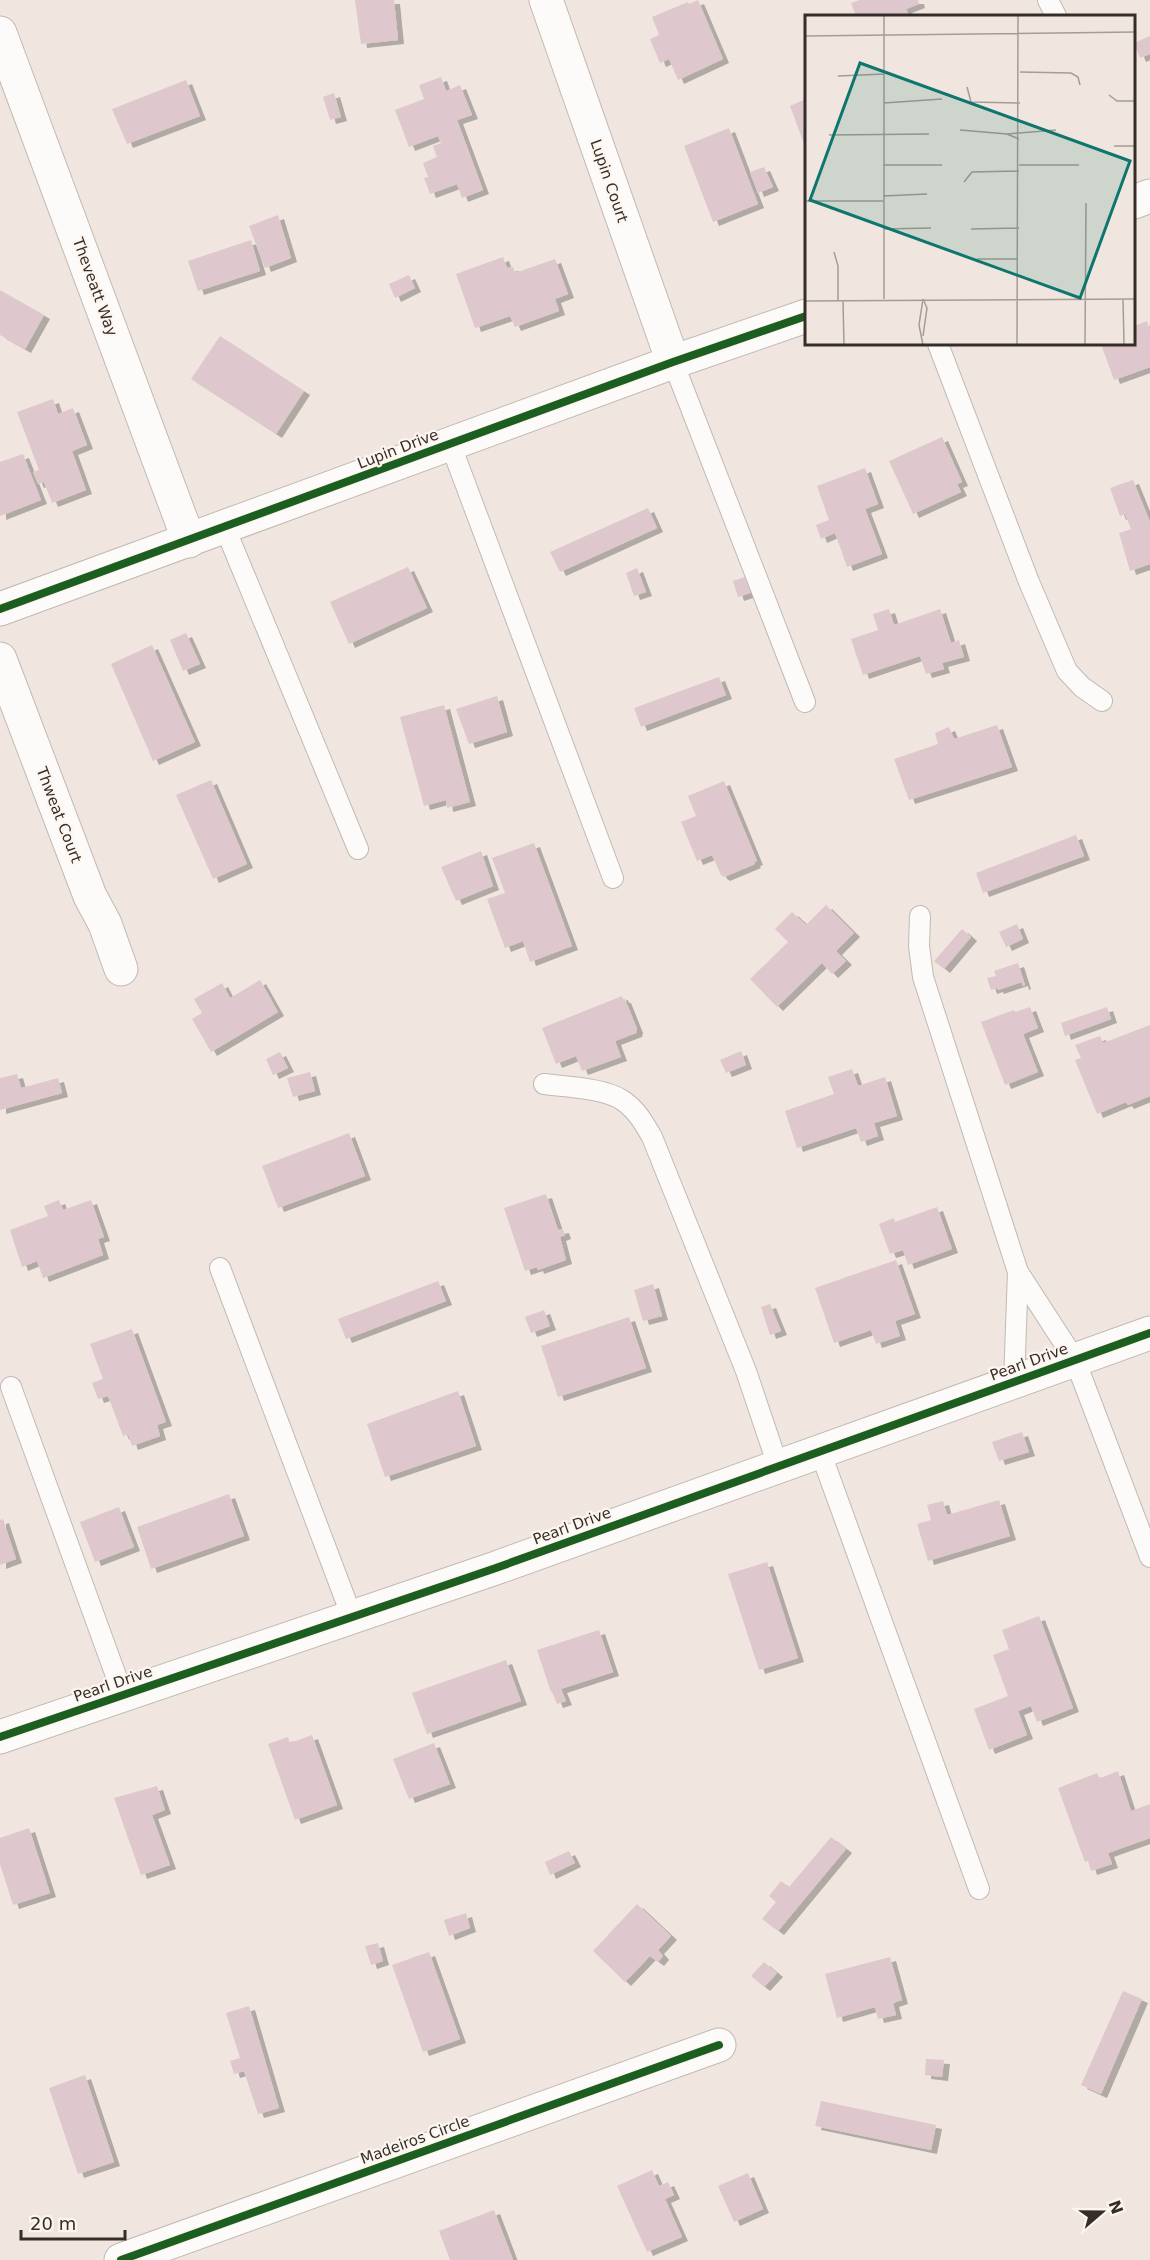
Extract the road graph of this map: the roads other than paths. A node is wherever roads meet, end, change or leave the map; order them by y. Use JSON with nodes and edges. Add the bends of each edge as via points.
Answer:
{"nodes":[{"id":1,"x":546,"y":0,"type":"edge"},
{"id":2,"x":1048,"y":0,"type":"edge"},
{"id":3,"x":1056,"y":15,"type":"edge"},
{"id":4,"x":0,"y":33,"type":"edge"},
{"id":5,"x":1150,"y":196,"type":"edge"},
{"id":6,"x":1135,"y":202,"type":"edge"},
{"id":7,"x":805,"y":317,"type":"edge"},
{"id":8,"x":938,"y":345,"type":"edge"},
{"id":9,"x":673,"y":362,"type":"junction"},
{"id":10,"x":450,"y":443,"type":"junction"},
{"id":11,"x":225,"y":528,"type":"junction"},
{"id":12,"x":189,"y":541,"type":"junction"},
{"id":13,"x":0,"y":609,"type":"edge"},
{"id":14,"x":0,"y":659,"type":"edge"},
{"id":15,"x":1102,"y":701,"type":"dead end"},
{"id":16,"x":805,"y":702,"type":"dead end"},
{"id":17,"x":358,"y":849,"type":"dead end"},
{"id":18,"x":613,"y":878,"type":"dead end"},
{"id":19,"x":920,"y":916,"type":"dead end"},
{"id":20,"x":121,"y":969,"type":"dead end"},
{"id":21,"x":544,"y":1084,"type":"dead end"},
{"id":22,"x":220,"y":1268,"type":"dead end"},
{"id":23,"x":1018,"y":1272,"type":"junction"},
{"id":24,"x":1150,"y":1332,"type":"edge"},
{"id":25,"x":1075,"y":1360,"type":"junction"},
{"id":26,"x":1014,"y":1381,"type":"junction"},
{"id":27,"x":11,"y":1387,"type":"dead end"},
{"id":28,"x":820,"y":1451,"type":"junction"},
{"id":29,"x":778,"y":1466,"type":"junction"},
{"id":30,"x":1150,"y":1557,"type":"edge"},
{"id":31,"x":352,"y":1617,"type":"junction"},
{"id":32,"x":123,"y":1695,"type":"junction"},
{"id":33,"x":0,"y":1737,"type":"edge"},
{"id":34,"x":980,"y":1889,"type":"dead end"},
{"id":35,"x":719,"y":2045,"type":"dead end"},
{"id":36,"x":121,"y":2260,"type":"edge"}],
"edges":[{"from":1,"to":9,"type":"street","name":"Lupin Court"},
{"from":2,"to":3,"type":"lane"},
{"from":4,"to":12,"type":"street","name":"Theveatt Way"},
{"from":5,"to":6,"type":"street"},
{"from":7,"to":9,"type":"street","name":"Lupin Drive"},
{"from":8,"to":15,"type":"lane","via":[[1067,671]]},
{"from":9,"to":10,"type":"street","name":"Lupin Drive"},
{"from":9,"to":16,"type":"lane"},
{"from":10,"to":11,"type":"street","name":"Lupin Drive"},
{"from":10,"to":18,"type":"lane"},
{"from":11,"to":12,"type":"street","name":"Lupin Drive"},
{"from":11,"to":17,"type":"lane"},
{"from":12,"to":13,"type":"street","name":"Lupin Drive"},
{"from":14,"to":20,"type":"street","name":"Thweat Court"},
{"from":19,"to":23,"type":"lane","via":[[923,977]]},
{"from":21,"to":29,"type":"lane","via":[[621,1099],[652,1137],[746,1371]]},
{"from":22,"to":31,"type":"lane"},
{"from":23,"to":25,"type":"lane"},
{"from":23,"to":26,"type":"lane"},
{"from":24,"to":25,"type":"street","name":"Pearl Drive"},
{"from":25,"to":26,"type":"street","name":"Pearl Drive"},
{"from":25,"to":30,"type":"lane"},
{"from":26,"to":28,"type":"street","name":"Pearl Drive"},
{"from":27,"to":32,"type":"lane"},
{"from":28,"to":29,"type":"street","name":"Pearl Drive"},
{"from":28,"to":34,"type":"lane"},
{"from":29,"to":31,"type":"street","name":"Pearl Drive"},
{"from":31,"to":32,"type":"street","name":"Pearl Drive"},
{"from":32,"to":33,"type":"street","name":"Pearl Drive"},
{"from":35,"to":36,"type":"street","name":"Madeiros Circle"}]}
